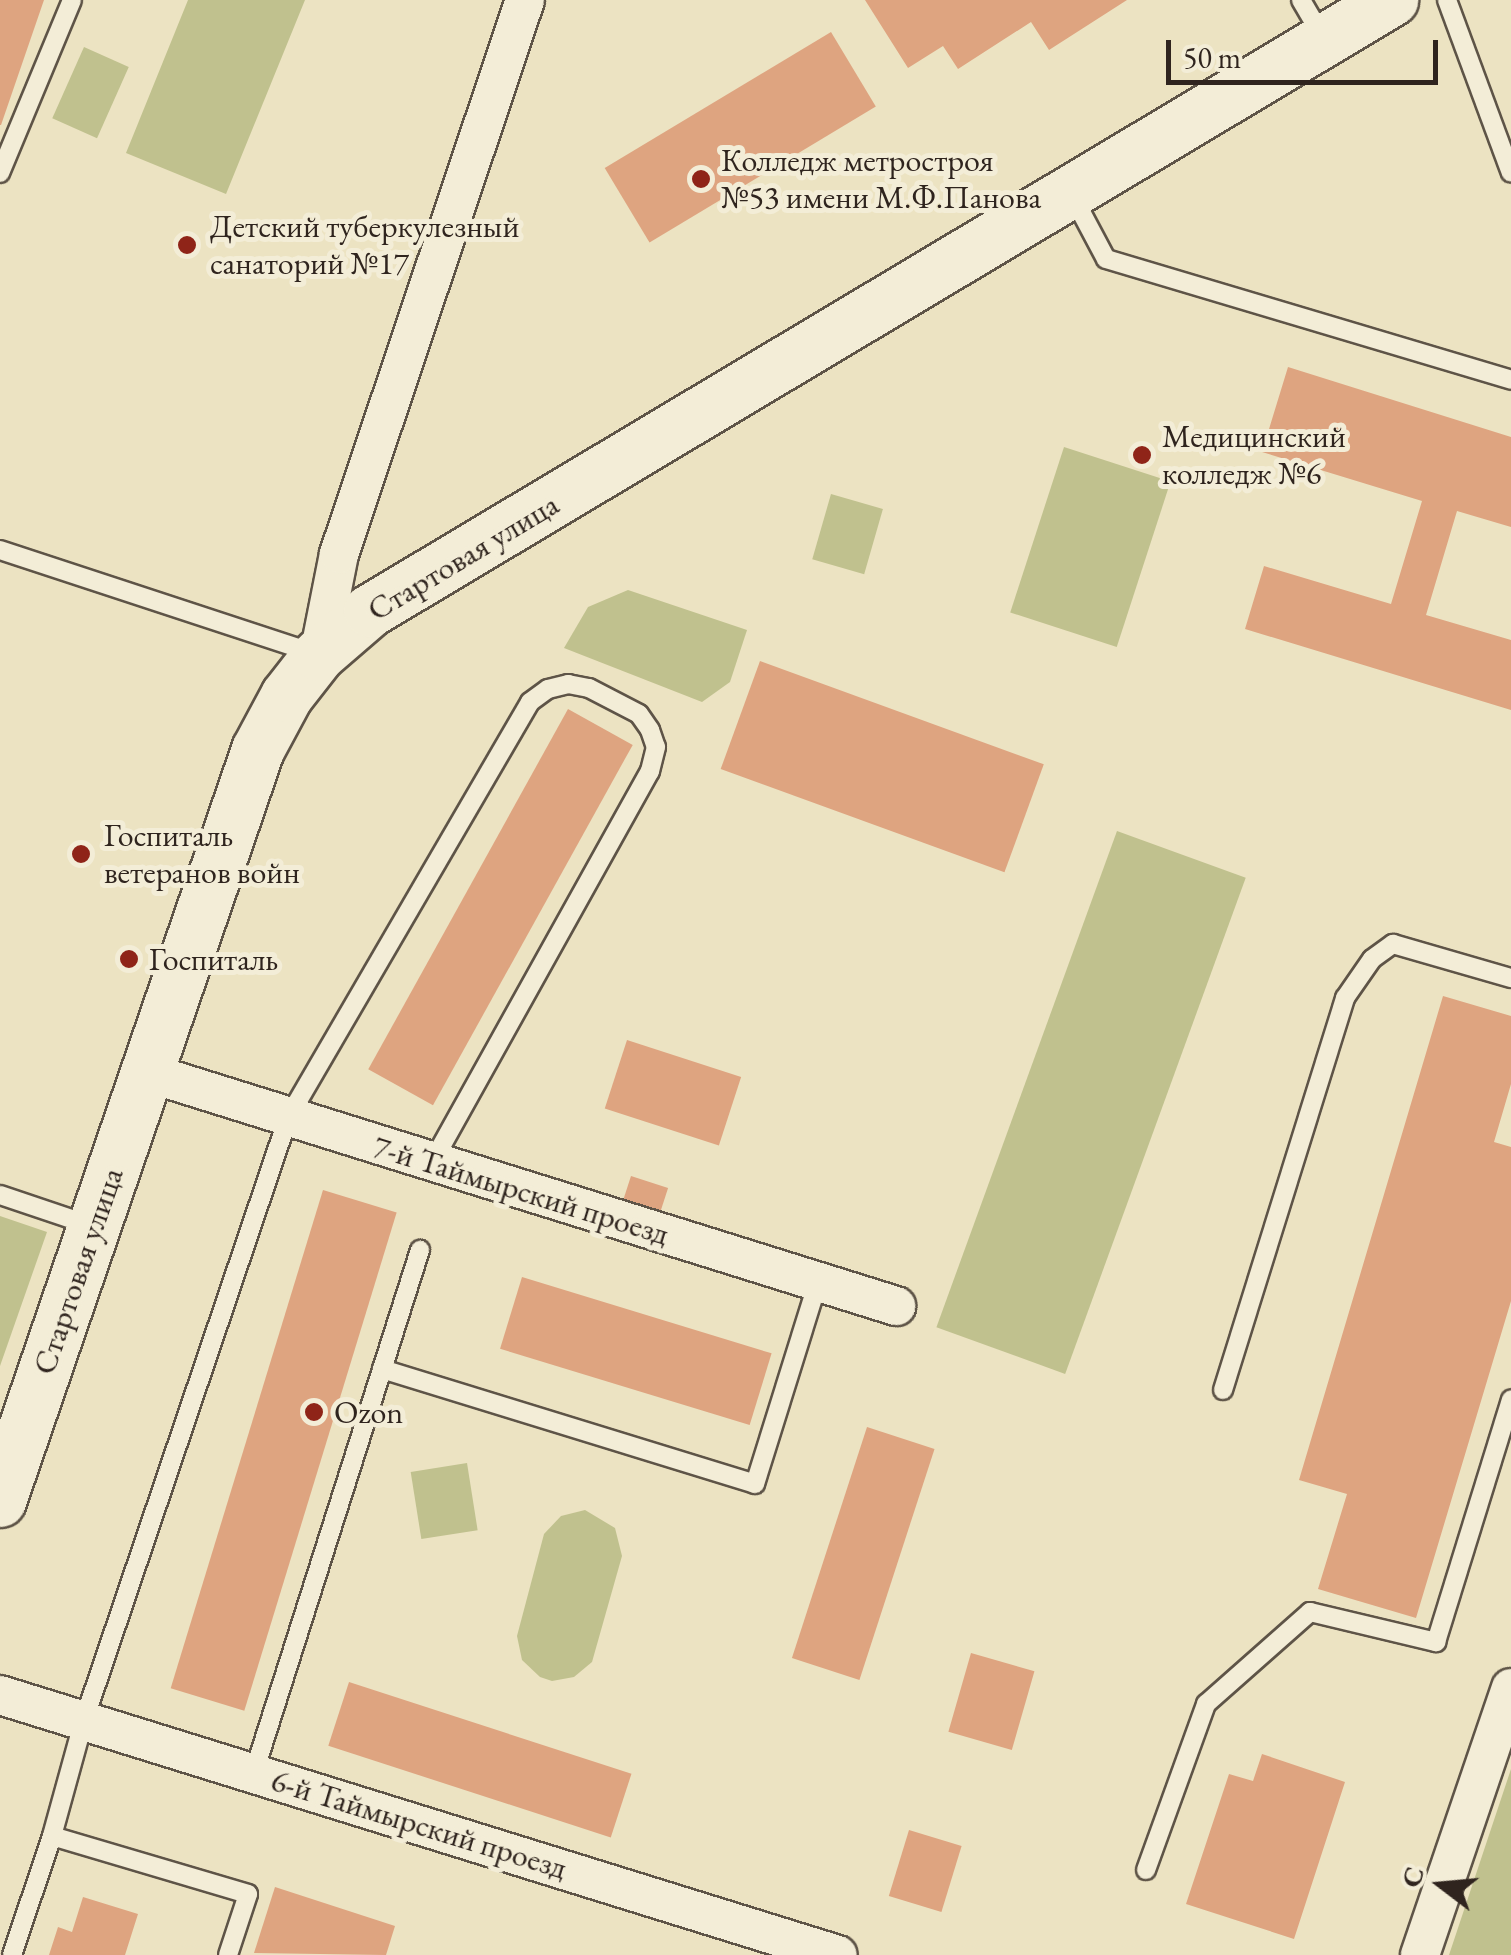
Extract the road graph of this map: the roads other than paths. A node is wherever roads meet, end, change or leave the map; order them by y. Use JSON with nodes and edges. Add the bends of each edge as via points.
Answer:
{"nodes":[{"id":1,"x":72,"y":0,"type":"edge"},
{"id":2,"x":525,"y":0,"type":"edge"},
{"id":3,"x":1392,"y":0,"type":"edge"},
{"id":4,"x":1447,"y":0,"type":"edge"},
{"id":5,"x":1313,"y":21,"type":"edge"},
{"id":6,"x":0,"y":173,"type":"edge"},
{"id":7,"x":1511,"y":174,"type":"edge"},
{"id":8,"x":1072,"y":195,"type":"junction"},
{"id":9,"x":1511,"y":380,"type":"edge"},
{"id":10,"x":0,"y":550,"type":"edge"},
{"id":11,"x":319,"y":654,"type":"junction"},
{"id":12,"x":1511,"y":978,"type":"edge"},
{"id":13,"x":146,"y":1072,"type":"junction"},
{"id":14,"x":288,"y":1118,"type":"junction"},
{"id":15,"x":432,"y":1162,"type":"junction"},
{"id":16,"x":0,"y":1195,"type":"edge"},
{"id":17,"x":92,"y":1226,"type":"junction"},
{"id":18,"x":420,"y":1250,"type":"dead end"},
{"id":19,"x":818,"y":1282,"type":"junction"},
{"id":20,"x":896,"y":1306,"type":"dead end"},
{"id":21,"x":382,"y":1368,"type":"junction"},
{"id":22,"x":1223,"y":1390,"type":"dead end"},
{"id":23,"x":1511,"y":1399,"type":"edge"},
{"id":24,"x":0,"y":1501,"type":"edge"},
{"id":25,"x":1511,"y":1688,"type":"edge"},
{"id":26,"x":0,"y":1694,"type":"edge"},
{"id":27,"x":84,"y":1720,"type":"junction"},
{"id":28,"x":254,"y":1772,"type":"junction"},
{"id":29,"x":52,"y":1836,"type":"junction"},
{"id":30,"x":1146,"y":1870,"type":"dead end"},
{"id":31,"x":12,"y":1955,"type":"edge"},
{"id":32,"x":228,"y":1955,"type":"edge"},
{"id":33,"x":838,"y":1955,"type":"edge"},
{"id":34,"x":1420,"y":1955,"type":"edge"}],
"edges":[{"from":1,"to":6,"type":"lane"},
{"from":2,"to":11,"type":"street","via":[[339,554]]},
{"from":3,"to":5,"type":"street","name":"Стартовая улица"},
{"from":4,"to":7,"type":"lane"},
{"from":5,"to":8,"type":"street","name":"Стартовая улица"},
{"from":8,"to":9,"type":"lane","via":[[1106,260]]},
{"from":8,"to":11,"type":"street","name":"Стартовая улица","via":[[370,610]]},
{"from":10,"to":11,"type":"lane"},
{"from":11,"to":13,"type":"street","name":"Стартовая улица","via":[[258,750]]},
{"from":12,"to":22,"type":"lane","via":[[1393,944],[1372,959],[1345,998]]},
{"from":13,"to":14,"type":"street","name":"7-й Таймырский проезд"},
{"from":13,"to":17,"type":"street","name":"Стартовая улица"},
{"from":14,"to":15,"type":"street","name":"7-й Таймырский проезд"},
{"from":14,"to":15,"type":"lane","via":[[530,702],[568,684],[589,688],[638,714],[650,730],[656,747],[650,771]]},
{"from":14,"to":27,"type":"lane"},
{"from":15,"to":19,"type":"street","name":"7-й Таймырский проезд"},
{"from":16,"to":17,"type":"lane"},
{"from":17,"to":24,"type":"street","name":"Стартовая улица"},
{"from":18,"to":21,"type":"lane"},
{"from":19,"to":20,"type":"street","name":"7-й Таймырский проезд"},
{"from":19,"to":21,"type":"lane","via":[[755,1484]]},
{"from":21,"to":28,"type":"lane"},
{"from":23,"to":30,"type":"lane","via":[[1436,1642],[1310,1612],[1206,1704]]},
{"from":25,"to":34,"type":"street"},
{"from":26,"to":27,"type":"street","name":"6-й Таймырский проезд"},
{"from":27,"to":28,"type":"street","name":"6-й Таймырский проезд"},
{"from":27,"to":29,"type":"lane"},
{"from":28,"to":33,"type":"street","name":"6-й Таймырский проезд"},
{"from":29,"to":31,"type":"lane"},
{"from":29,"to":32,"type":"lane","via":[[248,1894]]}]}
